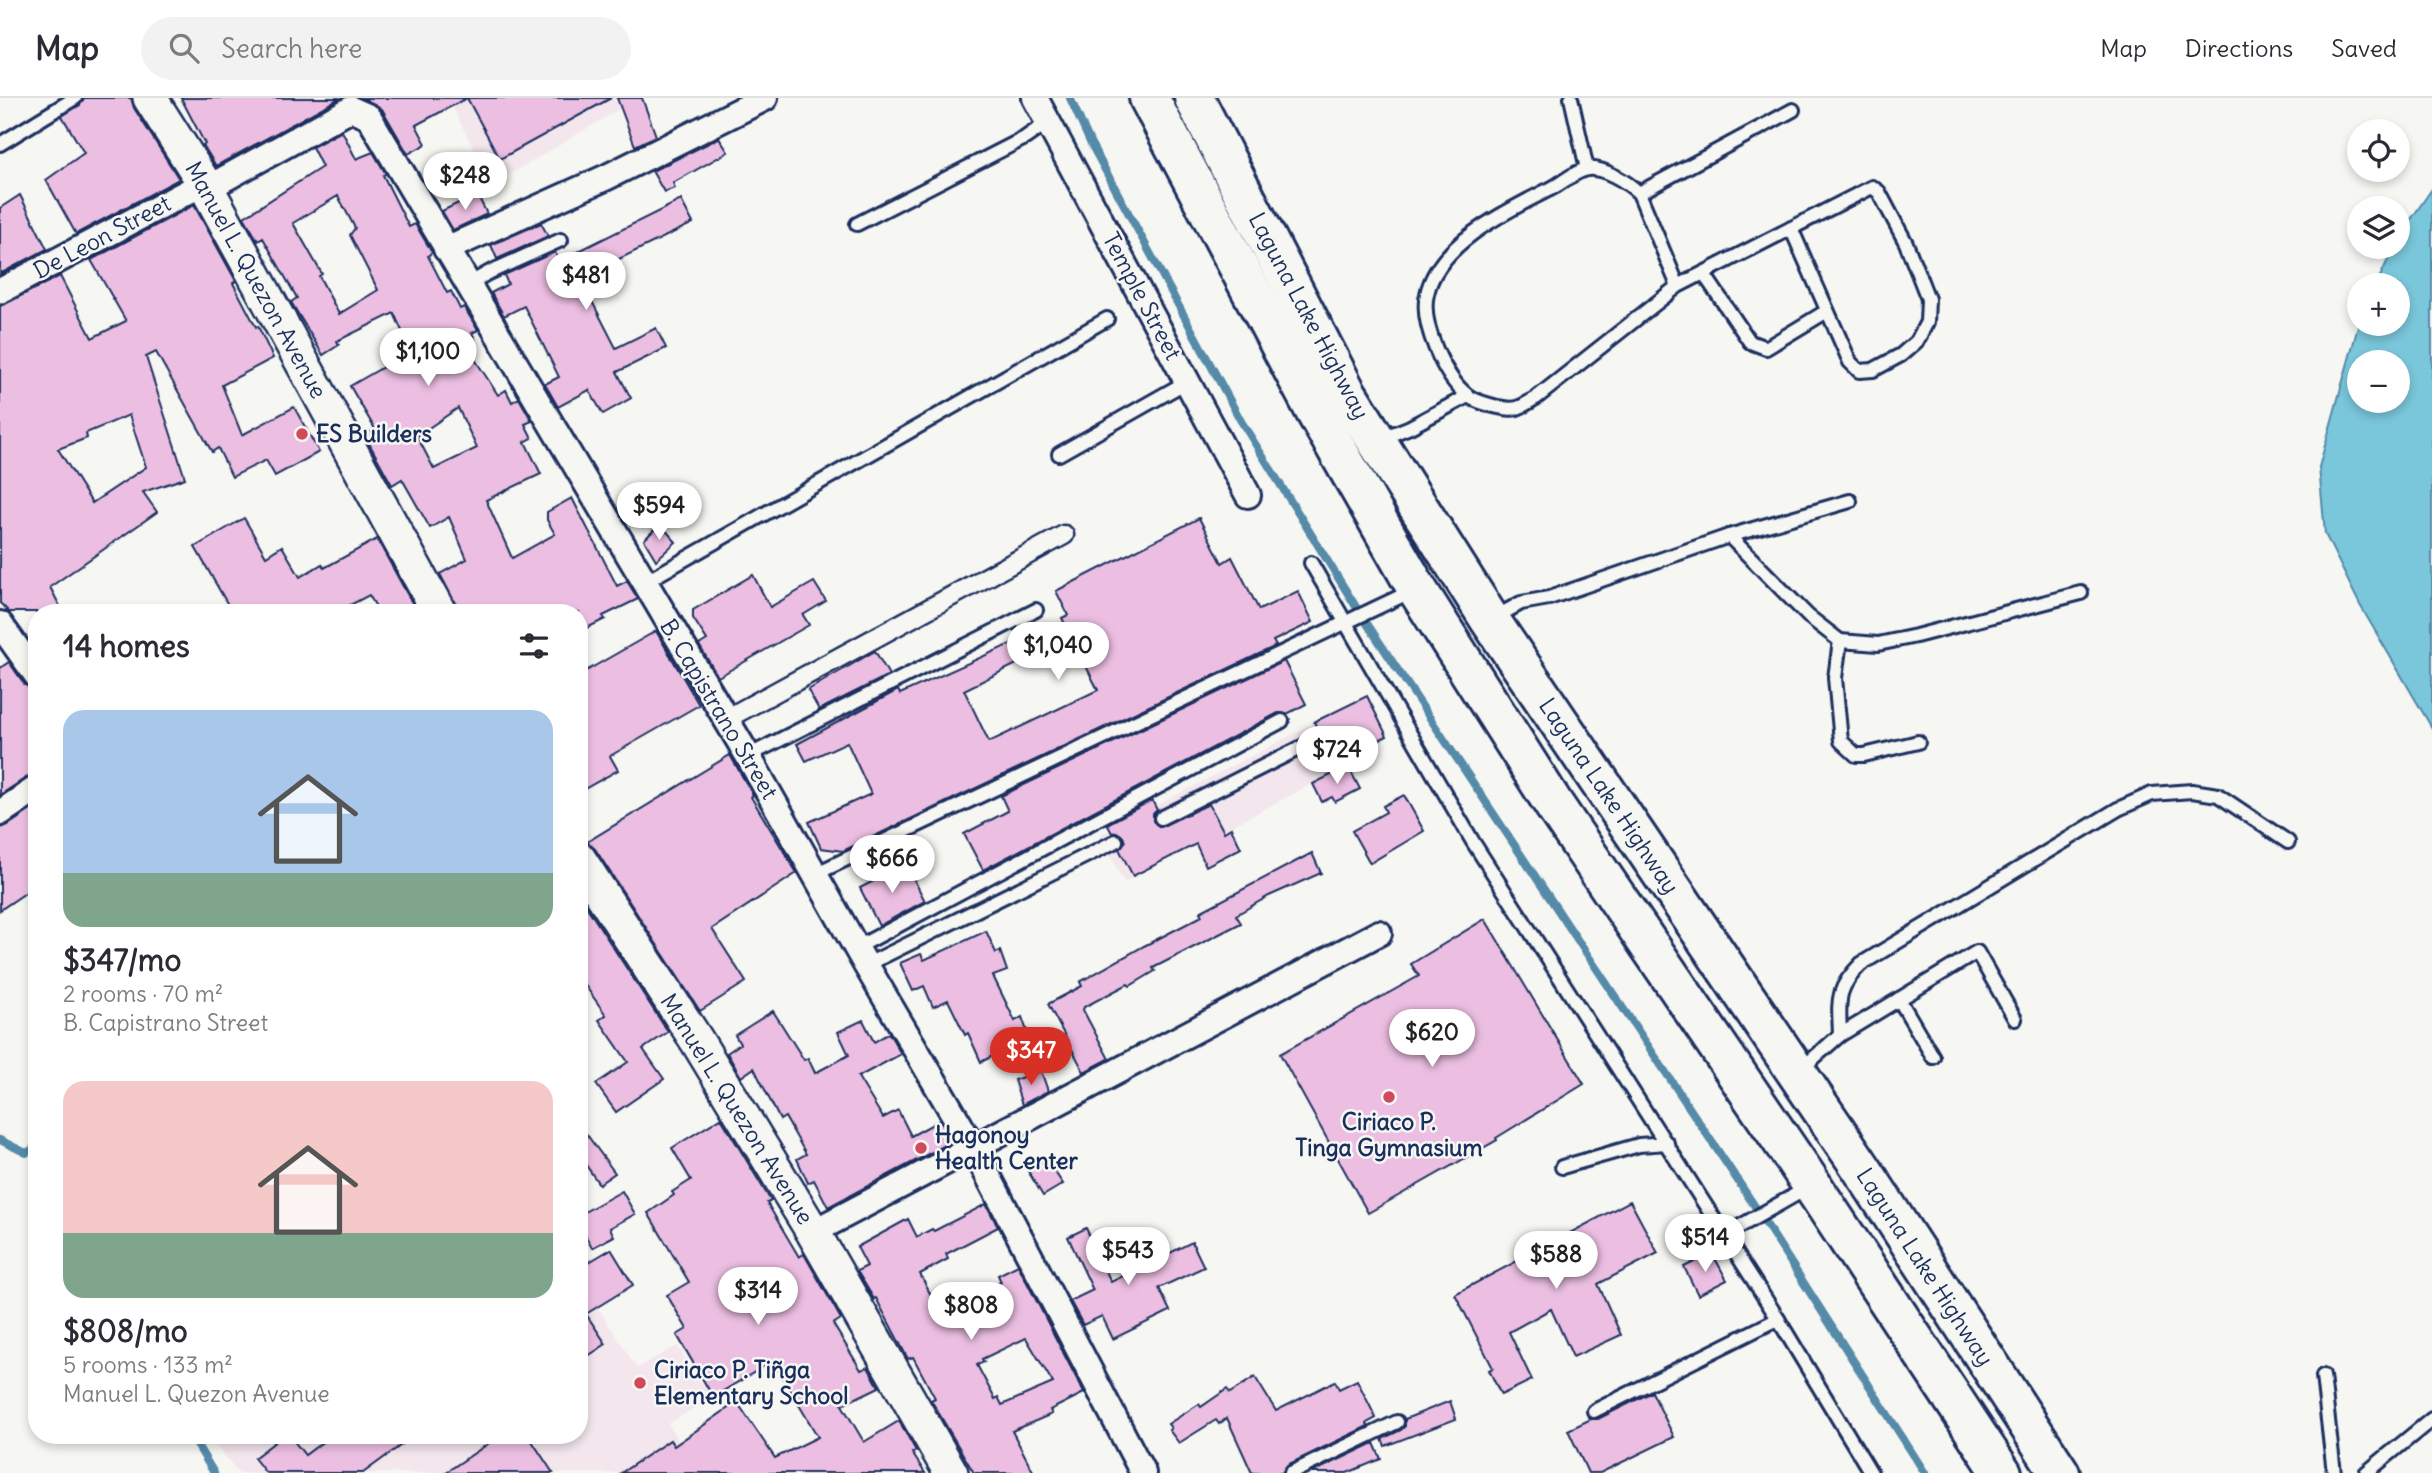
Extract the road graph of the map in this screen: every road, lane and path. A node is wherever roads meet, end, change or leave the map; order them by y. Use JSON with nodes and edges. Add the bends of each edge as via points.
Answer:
{"nodes":[{"id":1,"x":75,"y":98,"type":"edge"},
{"id":2,"x":150,"y":98,"type":"edge"},
{"id":3,"x":765,"y":98,"type":"edge"},
{"id":4,"x":1035,"y":98,"type":"edge"},
{"id":5,"x":1149,"y":98,"type":"edge"},
{"id":6,"x":1194,"y":98,"type":"edge"},
{"id":7,"x":1571,"y":98,"type":"edge"},
{"id":8,"x":1793,"y":110,"type":"dead end"},
{"id":9,"x":1048,"y":122,"type":"junction"},
{"id":10,"x":0,"y":144,"type":"edge"},
{"id":11,"x":1587,"y":169,"type":"junction"},
{"id":12,"x":204,"y":183,"type":"junction"},
{"id":13,"x":1639,"y":193,"type":"junction"},
{"id":14,"x":858,"y":224,"type":"dead end"},
{"id":15,"x":1791,"y":228,"type":"junction"},
{"id":16,"x":561,"y":240,"type":"dead end"},
{"id":17,"x":446,"y":249,"type":"junction"},
{"id":18,"x":1704,"y":274,"type":"junction"},
{"id":19,"x":467,"y":285,"type":"junction"},
{"id":20,"x":1678,"y":286,"type":"junction"},
{"id":21,"x":0,"y":291,"type":"edge"},
{"id":22,"x":1827,"y":311,"type":"junction"},
{"id":23,"x":1107,"y":319,"type":"dead end"},
{"id":24,"x":1188,"y":381,"type":"junction"},
{"id":25,"x":1468,"y":396,"type":"junction"},
{"id":26,"x":1376,"y":440,"type":"junction"},
{"id":27,"x":1059,"y":454,"type":"dead end"},
{"id":28,"x":1248,"y":495,"type":"dead end"},
{"id":29,"x":1850,"y":501,"type":"dead end"},
{"id":30,"x":1064,"y":535,"type":"dead end"},
{"id":31,"x":1729,"y":536,"type":"junction"},
{"id":32,"x":1311,"y":563,"type":"dead end"},
{"id":33,"x":645,"y":582,"type":"junction"},
{"id":34,"x":1417,"y":589,"type":"junction"},
{"id":35,"x":2081,"y":593,"type":"dead end"},
{"id":36,"x":435,"y":604,"type":"edge"},
{"id":37,"x":1036,"y":610,"type":"dead end"},
{"id":38,"x":1490,"y":620,"type":"junction"},
{"id":39,"x":1348,"y":621,"type":"junction"},
{"id":40,"x":2,"y":631,"type":"edge"},
{"id":41,"x":1840,"y":641,"type":"junction"},
{"id":42,"x":28,"y":664,"type":"edge"},
{"id":43,"x":726,"y":719,"type":"junction"},
{"id":44,"x":1282,"y":721,"type":"dead end"},
{"id":45,"x":1918,"y":742,"type":"dead end"},
{"id":46,"x":1306,"y":745,"type":"dead end"},
{"id":47,"x":748,"y":756,"type":"junction"},
{"id":48,"x":28,"y":794,"type":"edge"},
{"id":49,"x":0,"y":813,"type":"edge"},
{"id":50,"x":1161,"y":818,"type":"dead end"},
{"id":51,"x":1115,"y":841,"type":"dead end"},
{"id":52,"x":2288,"y":842,"type":"dead end"},
{"id":53,"x":588,"y":873,"type":"edge"},
{"id":54,"x":815,"y":874,"type":"junction"},
{"id":55,"x":1379,"y":933,"type":"dead end"},
{"id":56,"x":861,"y":956,"type":"junction"},
{"id":57,"x":1899,"y":999,"type":"junction"},
{"id":58,"x":2015,"y":1019,"type":"dead end"},
{"id":59,"x":1840,"y":1035,"type":"junction"},
{"id":60,"x":1933,"y":1058,"type":"dead end"},
{"id":61,"x":1797,"y":1072,"type":"junction"},
{"id":62,"x":1667,"y":1143,"type":"junction"},
{"id":63,"x":973,"y":1147,"type":"junction"},
{"id":64,"x":1562,"y":1167,"type":"dead end"},
{"id":65,"x":1812,"y":1185,"type":"junction"},
{"id":66,"x":813,"y":1232,"type":"junction"},
{"id":67,"x":1723,"y":1236,"type":"junction"},
{"id":68,"x":1778,"y":1319,"type":"junction"},
{"id":69,"x":2323,"y":1376,"type":"dead end"},
{"id":70,"x":1594,"y":1411,"type":"dead end"},
{"id":71,"x":2432,"y":1419,"type":"edge"},
{"id":72,"x":1396,"y":1422,"type":"dead end"},
{"id":73,"x":951,"y":1473,"type":"edge"},
{"id":74,"x":1143,"y":1473,"type":"edge"},
{"id":75,"x":1291,"y":1473,"type":"edge"},
{"id":76,"x":1871,"y":1473,"type":"edge"},
{"id":77,"x":2002,"y":1473,"type":"edge"},
{"id":78,"x":2060,"y":1473,"type":"edge"},
{"id":79,"x":2334,"y":1473,"type":"edge"},
{"id":80,"x":2366,"y":1473,"type":"edge"}],
"edges":[{"from":1,"to":10,"type":"lane"},
{"from":2,"to":12,"type":"main road","name":"Manuel L. Quezon Avenue"},
{"from":3,"to":17,"type":"street","via":[[607,177]]},
{"from":4,"to":9,"type":"street","name":"Temple Street"},
{"from":5,"to":34,"type":"main road","name":"Laguna Lake Highway","via":[[1314,409]]},
{"from":6,"to":26,"type":"main road","name":"Laguna Lake Highway","via":[[1346,392]]},
{"from":7,"to":11,"type":"lane"},
{"from":8,"to":13,"type":"lane"},
{"from":9,"to":14,"type":"lane"},
{"from":9,"to":24,"type":"street","name":"Temple Street"},
{"from":11,"to":13,"type":"lane","via":[[1607,173]]},
{"from":11,"to":25,"type":"lane","via":[[1465,239],[1435,274],[1427,293],[1428,329]]},
{"from":12,"to":17,"type":"street","name":"B. Capistrano Street","via":[[215,184],[336,117],[360,111],[369,117]]},
{"from":12,"to":21,"type":"street","name":"De Leon Street"},
{"from":12,"to":36,"type":"main road","name":"Manuel L. Quezon Avenue"},
{"from":13,"to":20,"type":"lane"},
{"from":15,"to":18,"type":"lane"},
{"from":15,"to":22,"type":"lane"},
{"from":15,"to":22,"type":"lane","via":[[1875,188],[1906,243],[1928,299],[1927,322],[1917,341],[1873,370],[1859,371],[1850,362]]},
{"from":16,"to":19,"type":"lane"},
{"from":17,"to":19,"type":"street","name":"B. Capistrano Street"},
{"from":18,"to":20,"type":"lane"},
{"from":18,"to":22,"type":"lane","via":[[1750,342],[1761,347]]},
{"from":19,"to":33,"type":"street","name":"B. Capistrano Street"},
{"from":20,"to":25,"type":"lane","via":[[1536,398],[1517,408],[1503,409]]},
{"from":23,"to":33,"type":"lane"},
{"from":24,"to":27,"type":"lane"},
{"from":24,"to":28,"type":"street","name":"Temple Street"},
{"from":25,"to":26,"type":"lane"},
{"from":26,"to":38,"type":"main road","name":"Laguna Lake Highway"},
{"from":29,"to":31,"type":"lane"},
{"from":30,"to":43,"type":"street"},
{"from":31,"to":38,"type":"lane","via":[[1549,598],[1521,603]]},
{"from":31,"to":41,"type":"lane","via":[[1808,616]]},
{"from":32,"to":39,"type":"lane"},
{"from":33,"to":43,"type":"street","name":"B. Capistrano Street"},
{"from":34,"to":39,"type":"lane"},
{"from":34,"to":65,"type":"main road","name":"Laguna Lake Highway","via":[[1554,805]]},
{"from":35,"to":41,"type":"lane","via":[[1878,644]]},
{"from":37,"to":47,"type":"lane"},
{"from":38,"to":61,"type":"main road","name":"Laguna Lake Highway"},
{"from":39,"to":54,"type":"lane"},
{"from":39,"to":62,"type":"lane","via":[[1473,842]]},
{"from":40,"to":42,"type":"street"},
{"from":41,"to":45,"type":"lane","via":[[1835,678],[1841,741],[1856,755]]},
{"from":43,"to":47,"type":"street","name":"B. Capistrano Street"},
{"from":44,"to":56,"type":"lane"},
{"from":46,"to":50,"type":"lane"},
{"from":47,"to":54,"type":"street","name":"B. Capistrano Street"},
{"from":48,"to":49,"type":"street"},
{"from":51,"to":56,"type":"lane"},
{"from":52,"to":59,"type":"lane","via":[[2218,795],[2192,791],[2152,794],[2118,809],[1861,964],[1838,997]]},
{"from":53,"to":66,"type":"main road","name":"Manuel L. Quezon Avenue"},
{"from":54,"to":56,"type":"street","name":"B. Capistrano Street"},
{"from":55,"to":63,"type":"street"},
{"from":56,"to":63,"type":"street","name":"B. Capistrano Street"},
{"from":57,"to":58,"type":"lane","via":[[1977,952]]},
{"from":57,"to":59,"type":"lane"},
{"from":57,"to":60,"type":"lane"},
{"from":59,"to":61,"type":"lane"},
{"from":61,"to":78,"type":"main road","name":"Laguna Lake Highway"},
{"from":62,"to":64,"type":"lane","via":[[1639,1145]]},
{"from":62,"to":67,"type":"lane"},
{"from":63,"to":66,"type":"street"},
{"from":63,"to":74,"type":"street","name":"B. Capistrano Street"},
{"from":65,"to":67,"type":"lane"},
{"from":65,"to":77,"type":"main road","name":"Laguna Lake Highway"},
{"from":66,"to":73,"type":"main road","name":"Manuel L. Quezon Avenue"},
{"from":67,"to":68,"type":"lane"},
{"from":68,"to":70,"type":"lane"},
{"from":68,"to":76,"type":"lane"},
{"from":69,"to":79,"type":"lane"},
{"from":71,"to":80,"type":"lane"},
{"from":72,"to":75,"type":"lane"}]}
